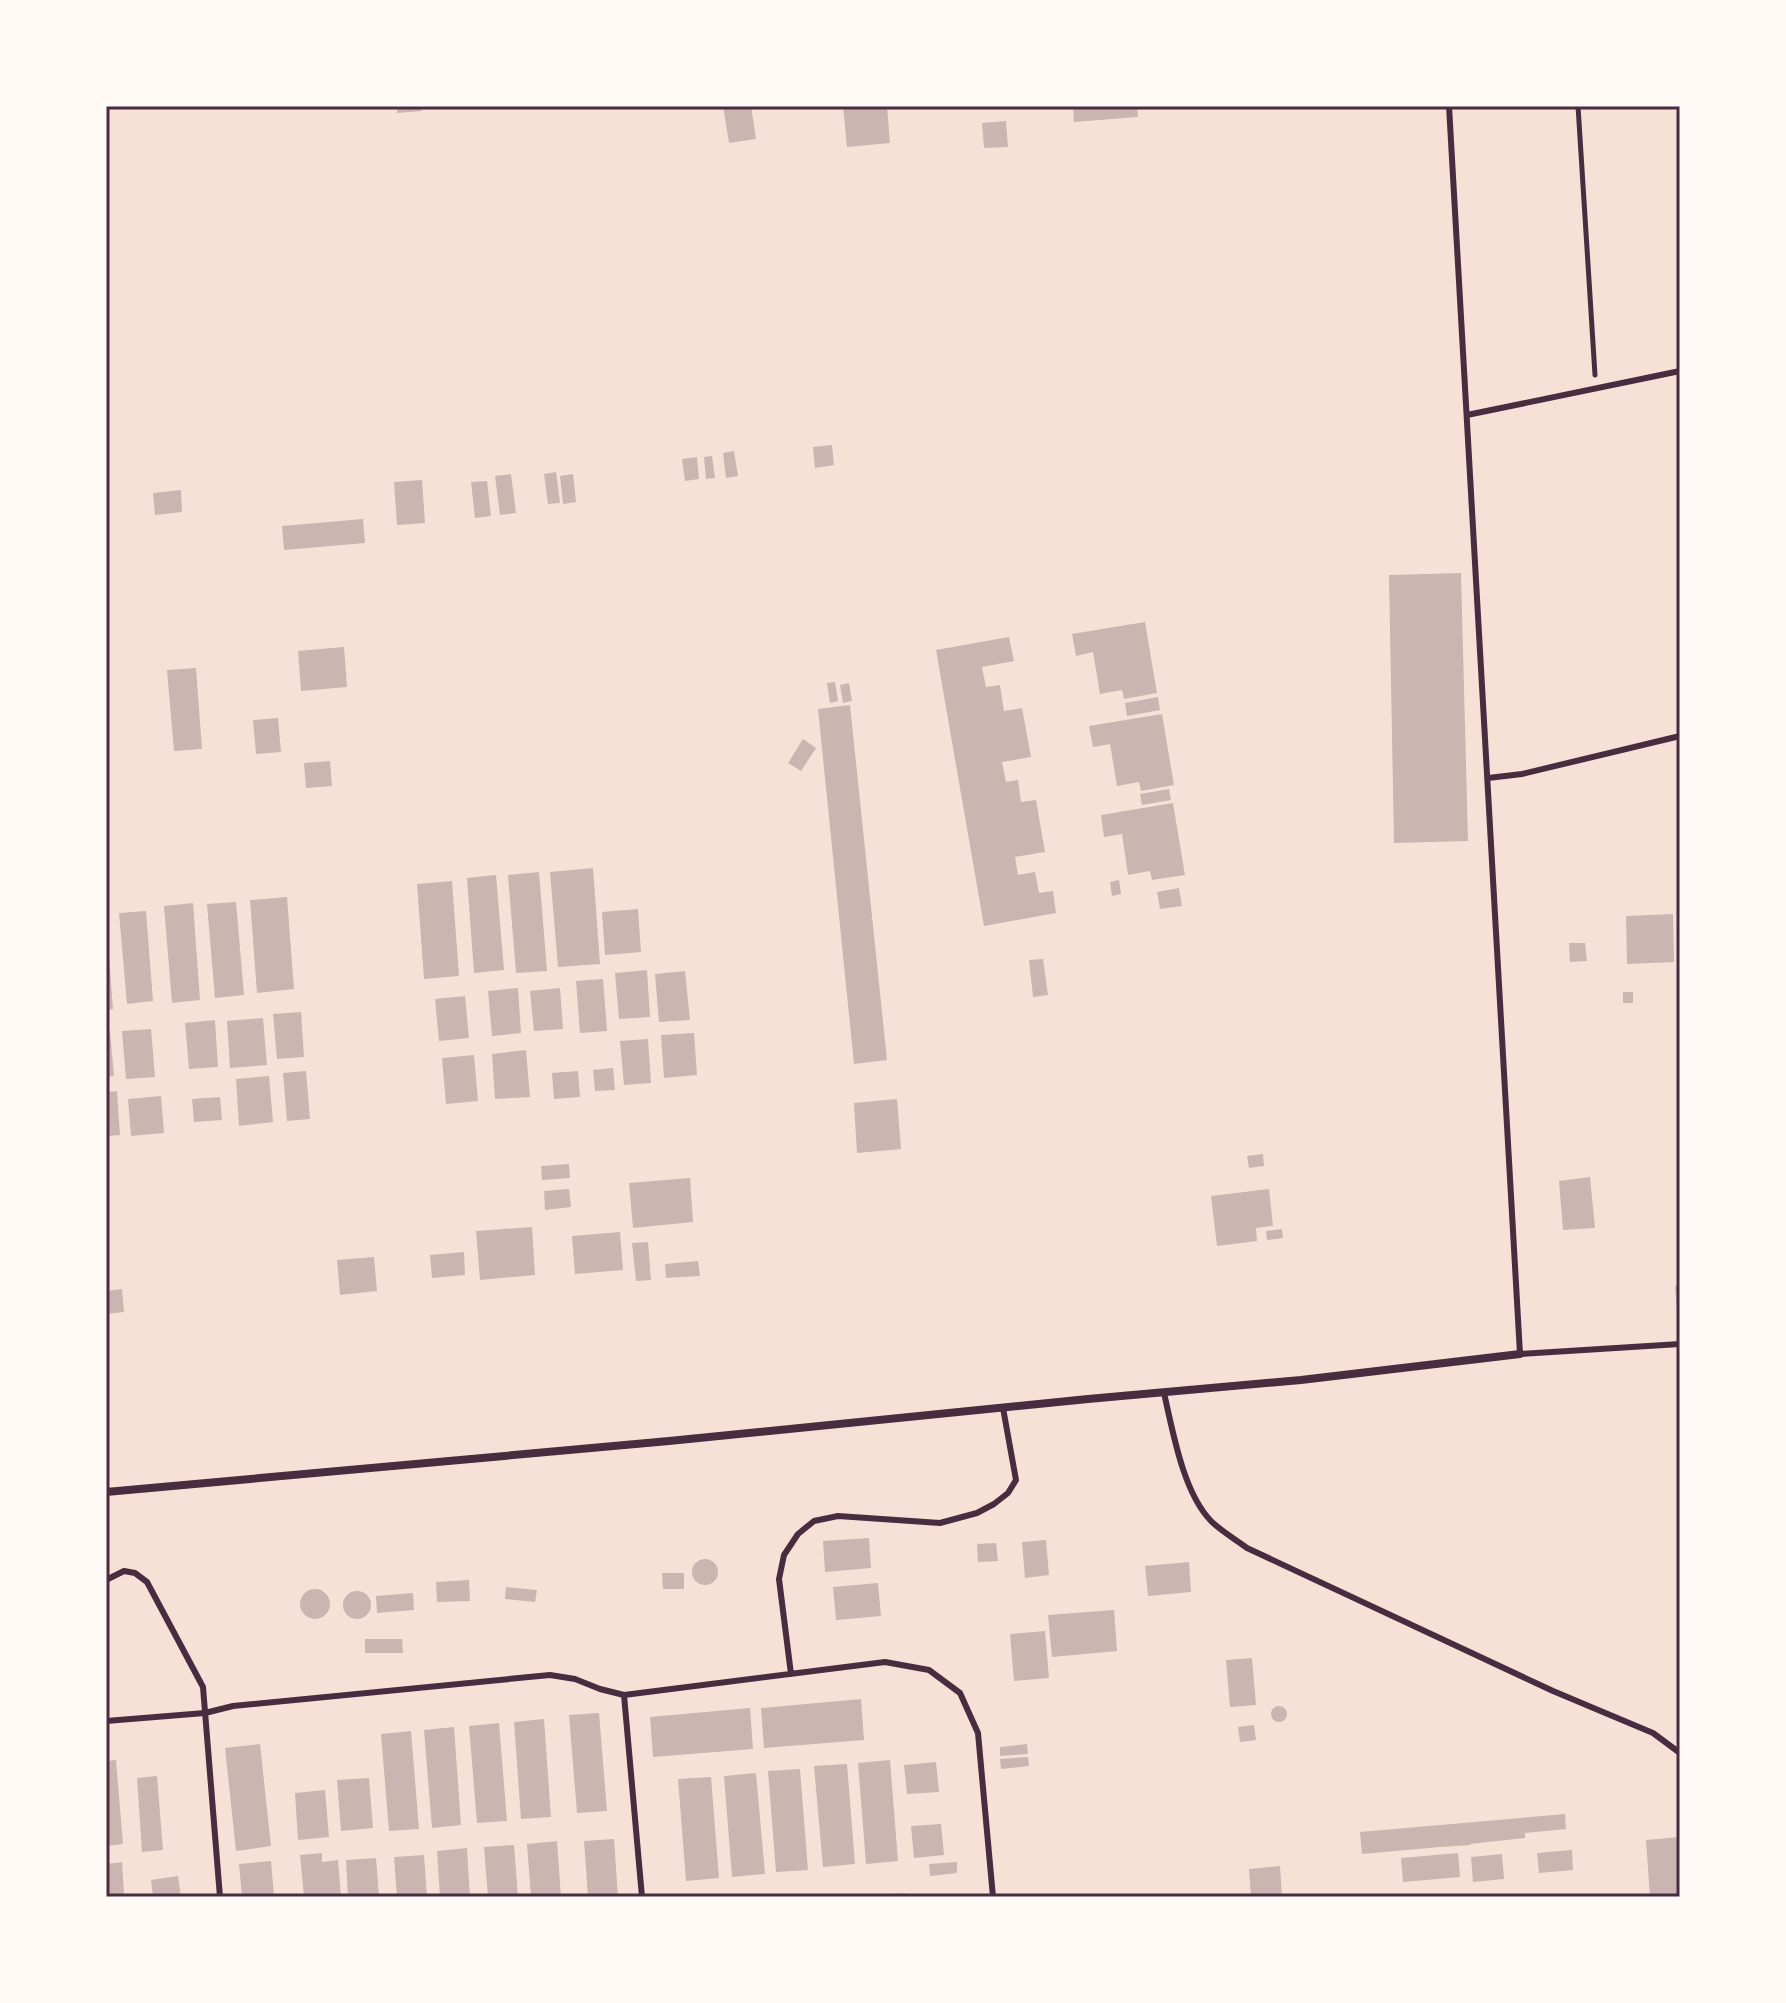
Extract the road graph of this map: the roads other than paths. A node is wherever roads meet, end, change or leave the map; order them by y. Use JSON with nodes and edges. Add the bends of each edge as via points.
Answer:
{"nodes":[{"id":1,"x":1449,"y":106,"type":"edge"},
{"id":2,"x":1680,"y":371,"type":"edge"},
{"id":3,"x":1467,"y":415,"type":"junction"},
{"id":4,"x":1680,"y":736,"type":"edge"},
{"id":5,"x":1488,"y":778,"type":"junction"},
{"id":6,"x":1680,"y":1344,"type":"edge"},
{"id":7,"x":1520,"y":1354,"type":"junction"},
{"id":8,"x":1164,"y":1393,"type":"junction"},
{"id":9,"x":1003,"y":1408,"type":"junction"},
{"id":10,"x":106,"y":1492,"type":"edge"},
{"id":11,"x":106,"y":1580,"type":"edge"},
{"id":12,"x":791,"y":1674,"type":"junction"},
{"id":13,"x":624,"y":1695,"type":"junction"},
{"id":14,"x":205,"y":1713,"type":"junction"},
{"id":15,"x":106,"y":1721,"type":"edge"},
{"id":16,"x":1680,"y":1753,"type":"edge"},
{"id":17,"x":220,"y":1897,"type":"edge"},
{"id":18,"x":642,"y":1897,"type":"edge"},
{"id":19,"x":993,"y":1897,"type":"edge"}],
"edges":[{"from":1,"to":3,"type":"lane"},
{"from":2,"to":3,"type":"lane"},
{"from":3,"to":5,"type":"lane"},
{"from":4,"to":5,"type":"lane"},
{"from":5,"to":7,"type":"lane"},
{"from":6,"to":7,"type":"lane"},
{"from":7,"to":8,"type":"street"},
{"from":8,"to":9,"type":"street"},
{"from":8,"to":16,"type":"lane","via":[[1193,1493],[1211,1521],[1247,1548],[1653,1733]]},
{"from":9,"to":10,"type":"street"},
{"from":9,"to":12,"type":"lane","via":[[1016,1480],[994,1504],[940,1523],[838,1516],[814,1521],[798,1534],[784,1555],[779,1579]]},
{"from":11,"to":14,"type":"lane","via":[[124,1571],[147,1582],[203,1687]]},
{"from":12,"to":13,"type":"lane"},
{"from":12,"to":19,"type":"lane","via":[[885,1662],[929,1670],[960,1693],[978,1733]]},
{"from":13,"to":14,"type":"lane","via":[[550,1675]]},
{"from":13,"to":18,"type":"lane"},
{"from":14,"to":15,"type":"lane"},
{"from":14,"to":17,"type":"lane"}]}
